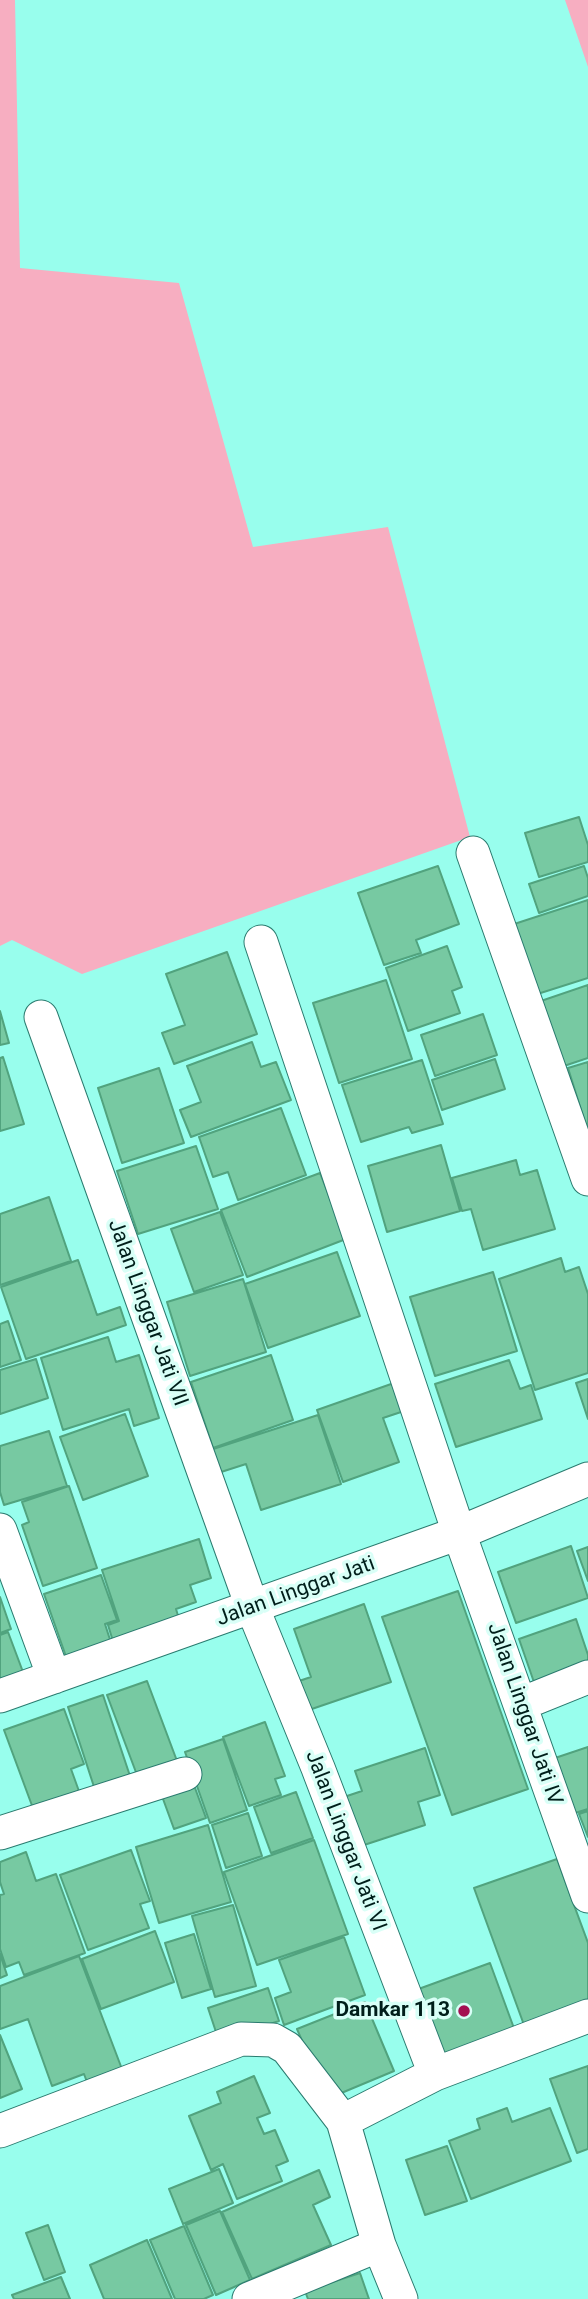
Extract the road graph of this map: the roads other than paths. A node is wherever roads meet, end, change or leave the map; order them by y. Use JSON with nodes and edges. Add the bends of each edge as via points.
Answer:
{"nodes":[{"id":1,"x":473,"y":852,"type":"dead end"},
{"id":2,"x":261,"y":942,"type":"dead end"},
{"id":3,"x":41,"y":1017,"type":"dead end"},
{"id":4,"x":588,"y":1179,"type":"edge"},
{"id":5,"x":588,"y":1479,"type":"edge"},
{"id":6,"x":0,"y":1530,"type":"edge"},
{"id":7,"x":459,"y":1533,"type":"junction"},
{"id":8,"x":253,"y":1609,"type":"junction"},
{"id":9,"x":54,"y":1677,"type":"junction"},
{"id":10,"x":588,"y":1677,"type":"edge"},
{"id":11,"x":0,"y":1696,"type":"edge"},
{"id":12,"x":522,"y":1703,"type":"junction"},
{"id":13,"x":185,"y":1774,"type":"dead end"},
{"id":14,"x":0,"y":1833,"type":"edge"},
{"id":15,"x":581,"y":1858,"type":"edge"},
{"id":16,"x":588,"y":1896,"type":"edge"},
{"id":17,"x":588,"y":2016,"type":"edge"},
{"id":18,"x":435,"y":2074,"type":"junction"},
{"id":19,"x":343,"y":2121,"type":"junction"},
{"id":20,"x":0,"y":2131,"type":"edge"},
{"id":21,"x":379,"y":2245,"type":"junction"},
{"id":22,"x":249,"y":2299,"type":"edge"},
{"id":23,"x":401,"y":2299,"type":"edge"}],
"edges":[{"from":1,"to":4,"type":"street"},
{"from":2,"to":7,"type":"street","name":"Jalan Linggar Jati IV"},
{"from":3,"to":8,"type":"street","name":"Jalan Linggar Jati VII"},
{"from":5,"to":7,"type":"street","name":"Jalan Linggar Jati"},
{"from":6,"to":9,"type":"street"},
{"from":7,"to":8,"type":"street","name":"Jalan Linggar Jati"},
{"from":7,"to":12,"type":"street","name":"Jalan Linggar Jati IV"},
{"from":8,"to":9,"type":"street","name":"Jalan Linggar Jati"},
{"from":8,"to":18,"type":"street","name":"Jalan Linggar Jati VI"},
{"from":9,"to":11,"type":"street","name":"Jalan Linggar Jati"},
{"from":10,"to":12,"type":"street"},
{"from":12,"to":15,"type":"street","name":"Jalan Linggar Jati IV"},
{"from":13,"to":14,"type":"street"},
{"from":15,"to":16,"type":"street","name":"Jalan Linggar Jati IV"},
{"from":17,"to":18,"type":"street"},
{"from":18,"to":19,"type":"street"},
{"from":19,"to":20,"type":"street","via":[[287,2048],[273,2040],[241,2039]]},
{"from":19,"to":21,"type":"street"},
{"from":21,"to":22,"type":"street"},
{"from":21,"to":23,"type":"street"}]}
